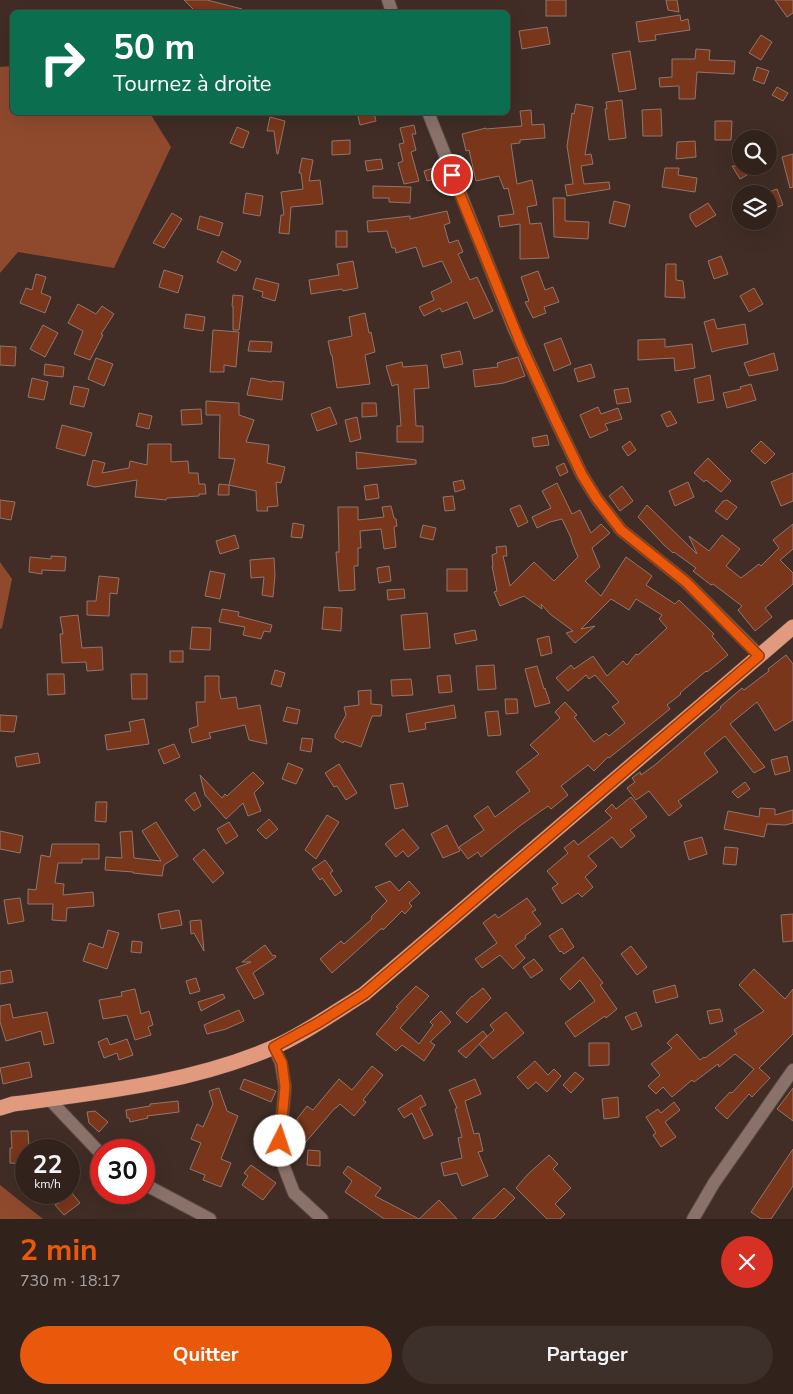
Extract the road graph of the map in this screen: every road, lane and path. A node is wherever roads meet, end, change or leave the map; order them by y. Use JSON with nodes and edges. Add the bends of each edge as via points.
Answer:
{"nodes":[{"id":1,"x":429,"y":115,"type":"edge"},
{"id":2,"x":793,"y":627,"type":"edge"},
{"id":3,"x":759,"y":656,"type":"junction"},
{"id":4,"x":274,"y":1047,"type":"junction"},
{"id":5,"x":793,"y":1070,"type":"edge"},
{"id":6,"x":49,"y":1099,"type":"junction"},
{"id":7,"x":0,"y":1108,"type":"edge"},
{"id":8,"x":90,"y":1142,"type":"edge"},
{"id":9,"x":155,"y":1190,"type":"edge"},
{"id":10,"x":210,"y":1219,"type":"edge"},
{"id":11,"x":322,"y":1219,"type":"edge"},
{"id":12,"x":692,"y":1219,"type":"edge"}],
"edges":[{"from":1,"to":3,"type":"street","via":[[514,329],[582,475],[621,530],[686,582]]},
{"from":2,"to":3,"type":"highway"},
{"from":3,"to":4,"type":"highway","via":[[364,994]]},
{"from":4,"to":6,"type":"highway","via":[[200,1072],[114,1090]]},
{"from":4,"to":11,"type":"street","via":[[282,1063],[285,1087],[280,1141],[284,1167],[294,1193]]},
{"from":5,"to":12,"type":"street"},
{"from":6,"to":7,"type":"highway"},
{"from":6,"to":8,"type":"street"},
{"from":9,"to":10,"type":"street"}]}
